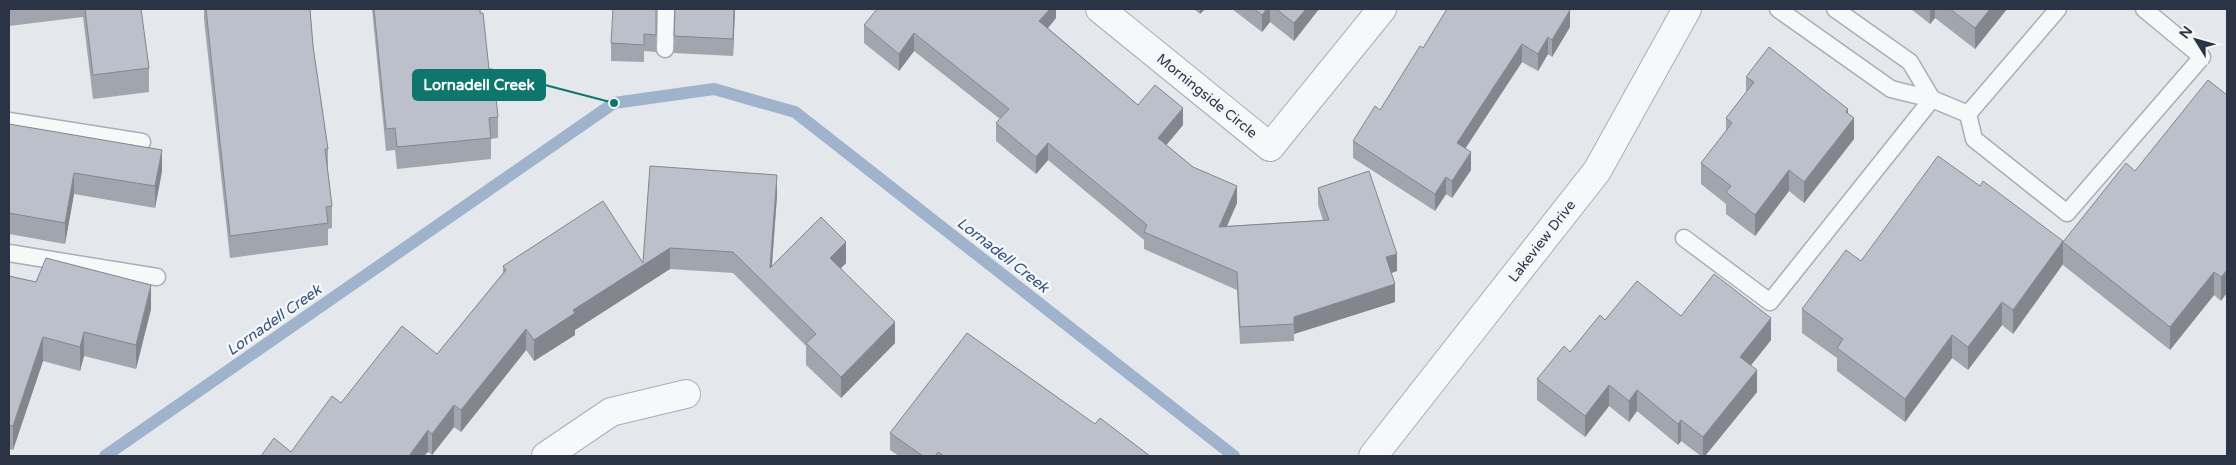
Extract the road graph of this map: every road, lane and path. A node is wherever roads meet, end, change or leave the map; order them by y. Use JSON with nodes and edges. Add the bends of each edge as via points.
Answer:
{"nodes":[{"id":1,"x":666,"y":9,"type":"edge"},
{"id":2,"x":1100,"y":9,"type":"edge"},
{"id":3,"x":1382,"y":9,"type":"edge"},
{"id":4,"x":1687,"y":9,"type":"edge"},
{"id":5,"x":1778,"y":9,"type":"edge"},
{"id":6,"x":1836,"y":9,"type":"edge"},
{"id":7,"x":2058,"y":9,"type":"edge"},
{"id":8,"x":2144,"y":9,"type":"edge"},
{"id":9,"x":665,"y":49,"type":"dead end"},
{"id":10,"x":1932,"y":99,"type":"junction"},
{"id":11,"x":1968,"y":114,"type":"junction"},
{"id":12,"x":9,"y":121,"type":"edge"},
{"id":13,"x":142,"y":142,"type":"dead end"},
{"id":14,"x":1684,"y":238,"type":"dead end"},
{"id":15,"x":9,"y":253,"type":"edge"},
{"id":16,"x":157,"y":277,"type":"dead end"},
{"id":17,"x":686,"y":394,"type":"dead end"},
{"id":18,"x":546,"y":456,"type":"edge"},
{"id":19,"x":1373,"y":456,"type":"edge"}],
"edges":[{"from":1,"to":9,"type":"lane"},
{"from":2,"to":3,"type":"street","name":"Morningside Circle","via":[[1270,147]]},
{"from":4,"to":19,"type":"street","name":"Lakeview Drive","via":[[1597,171]]},
{"from":5,"to":10,"type":"lane","via":[[1891,89]]},
{"from":6,"to":10,"type":"lane","via":[[1910,62]]},
{"from":7,"to":11,"type":"lane"},
{"from":8,"to":11,"type":"lane","via":[[2202,57],[2067,213],[1974,139]]},
{"from":10,"to":11,"type":"lane"},
{"from":10,"to":14,"type":"lane","via":[[1770,302]]},
{"from":12,"to":13,"type":"lane"},
{"from":15,"to":16,"type":"lane"},
{"from":17,"to":18,"type":"street","via":[[610,412]]}]}
